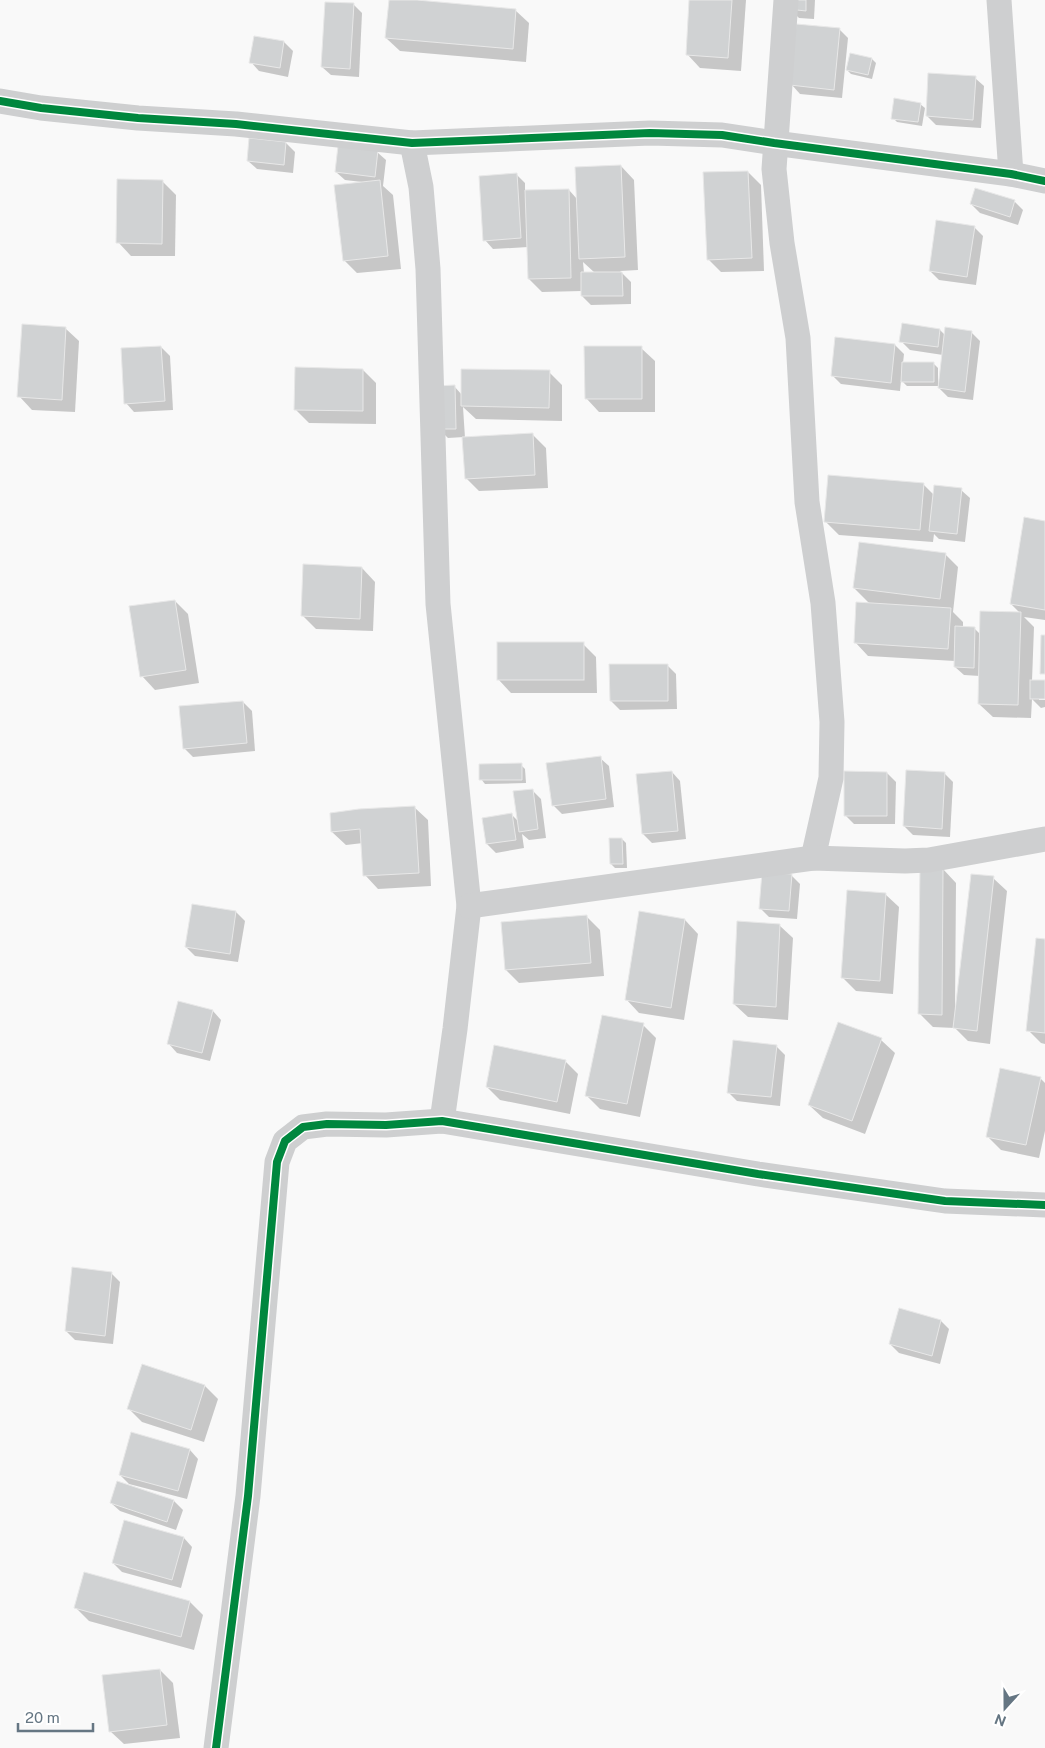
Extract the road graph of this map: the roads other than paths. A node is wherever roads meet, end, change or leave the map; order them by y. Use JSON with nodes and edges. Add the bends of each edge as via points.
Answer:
{"nodes":[{"id":1,"x":786,"y":0,"type":"edge"},
{"id":2,"x":999,"y":0,"type":"edge"},
{"id":3,"x":0,"y":101,"type":"edge"},
{"id":4,"x":412,"y":143,"type":"junction"},
{"id":5,"x":774,"y":143,"type":"junction"},
{"id":6,"x":1011,"y":174,"type":"junction"},
{"id":7,"x":1045,"y":181,"type":"edge"},
{"id":8,"x":1045,"y":839,"type":"edge"},
{"id":9,"x":813,"y":858,"type":"junction"},
{"id":10,"x":469,"y":906,"type":"junction"},
{"id":11,"x":442,"y":1121,"type":"junction"},
{"id":12,"x":1045,"y":1205,"type":"edge"},
{"id":13,"x":216,"y":1748,"type":"edge"}],
"edges":[{"from":1,"to":5,"type":"street"},
{"from":2,"to":6,"type":"street"},
{"from":3,"to":4,"type":"street","via":[[138,118],[236,124]]},
{"from":4,"to":5,"type":"street","via":[[650,133],[722,135]]},
{"from":4,"to":10,"type":"street","via":[[428,269],[438,604]]},
{"from":5,"to":6,"type":"street"},
{"from":5,"to":9,"type":"street","via":[[777,207],[798,338],[807,502],[823,603],[832,722],[831,778]]},
{"from":6,"to":7,"type":"street"},
{"from":8,"to":9,"type":"street","via":[[905,862]]},
{"from":9,"to":10,"type":"street"},
{"from":10,"to":11,"type":"street"},
{"from":11,"to":12,"type":"street","via":[[758,1174],[945,1201]]},
{"from":11,"to":13,"type":"street","via":[[303,1127],[285,1141],[276,1162],[248,1496]]}]}
